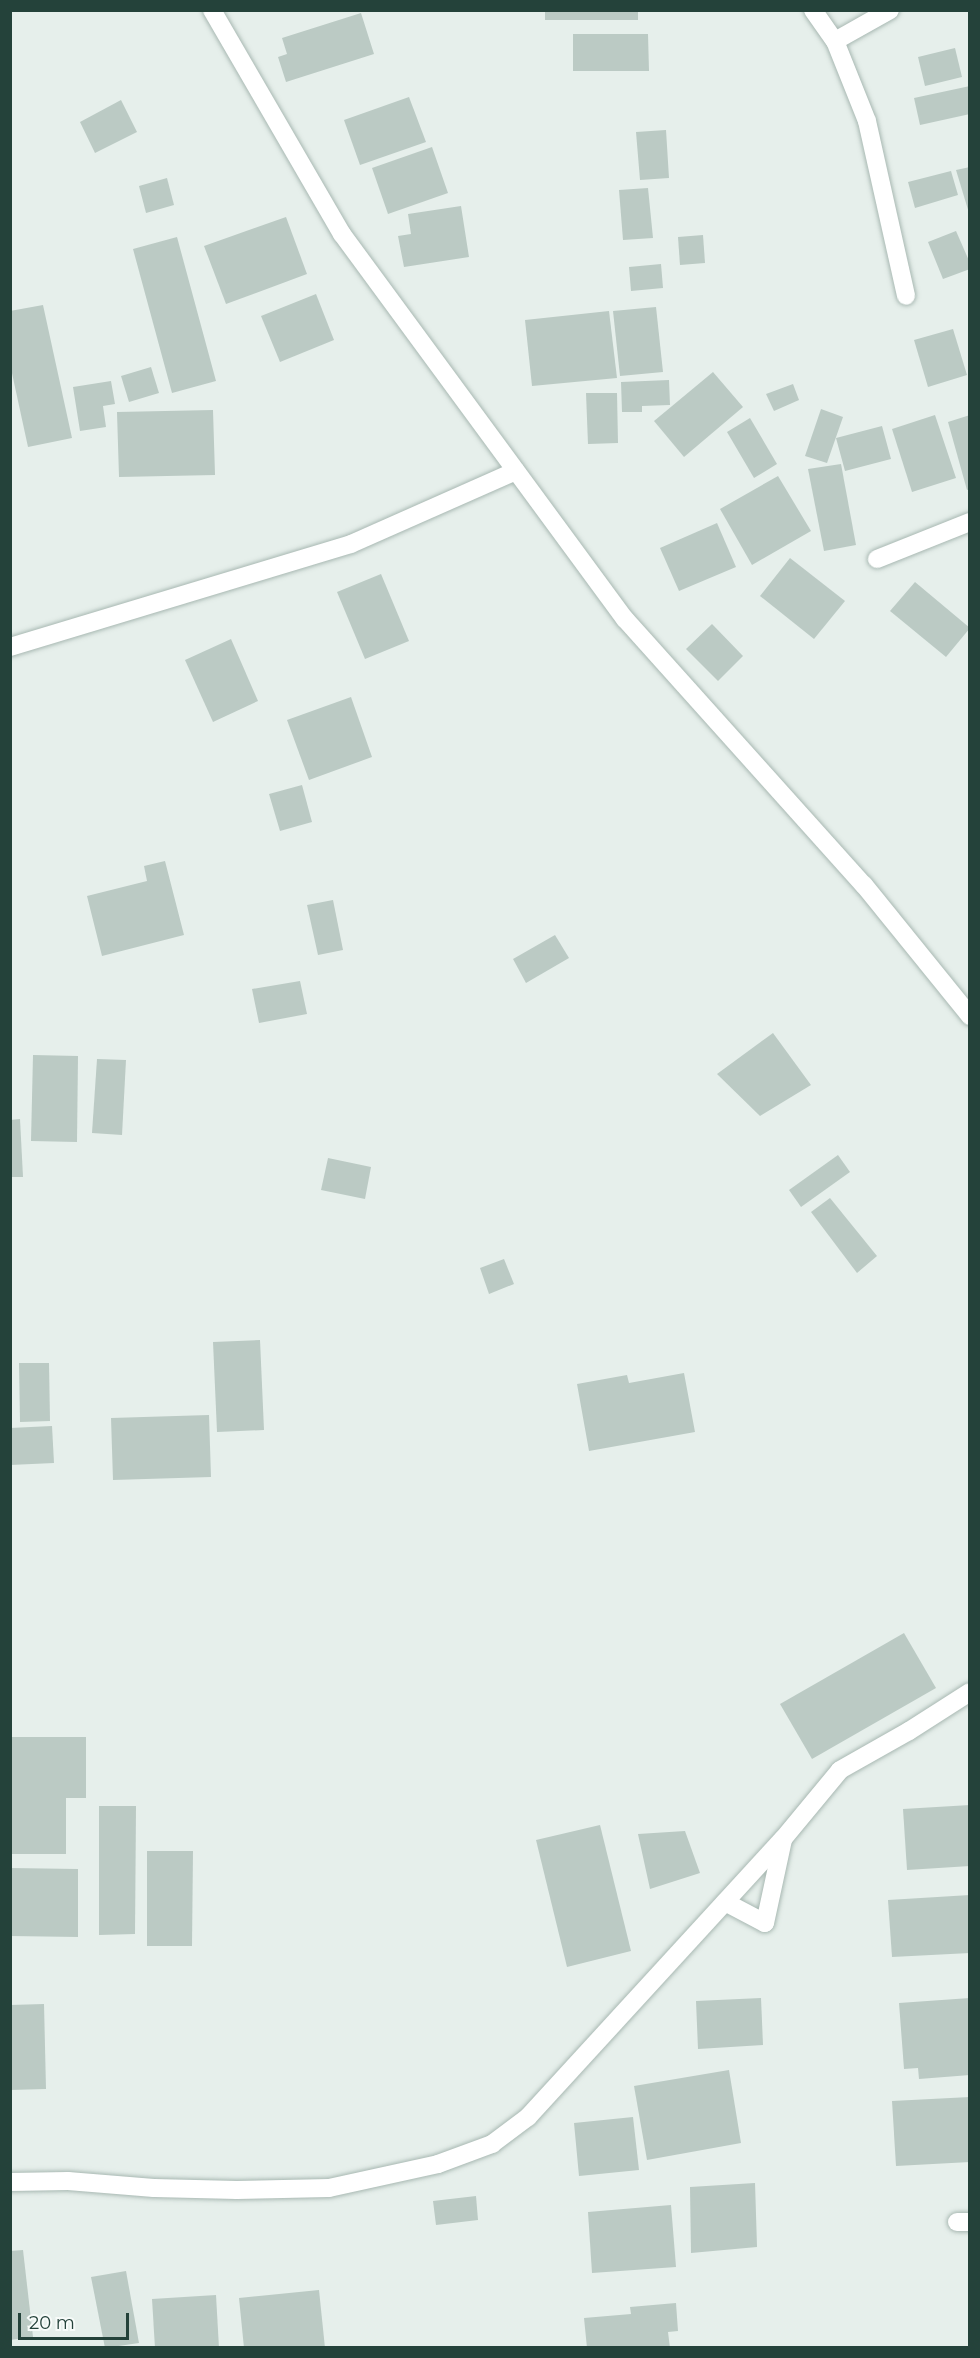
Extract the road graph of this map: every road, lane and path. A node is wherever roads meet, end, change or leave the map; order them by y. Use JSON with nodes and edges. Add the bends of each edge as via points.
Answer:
{"nodes":[{"id":1,"x":212,"y":10,"type":"edge"},
{"id":2,"x":813,"y":10,"type":"edge"},
{"id":3,"x":890,"y":10,"type":"edge"},
{"id":4,"x":835,"y":41,"type":"junction"},
{"id":5,"x":906,"y":296,"type":"dead end"},
{"id":6,"x":516,"y":471,"type":"junction"},
{"id":7,"x":969,"y":522,"type":"edge"},
{"id":8,"x":877,"y":559,"type":"dead end"},
{"id":9,"x":10,"y":647,"type":"edge"},
{"id":10,"x":969,"y":1016,"type":"edge"},
{"id":11,"x":969,"y":1692,"type":"edge"},
{"id":12,"x":783,"y":1839,"type":"junction"},
{"id":13,"x":725,"y":1902,"type":"junction"},
{"id":14,"x":10,"y":2182,"type":"edge"}],
"edges":[{"from":1,"to":6,"type":"street","via":[[342,234]]},
{"from":2,"to":4,"type":"street"},
{"from":3,"to":4,"type":"street"},
{"from":4,"to":5,"type":"street","via":[[867,121]]},
{"from":6,"to":9,"type":"street","via":[[351,544]]},
{"from":6,"to":10,"type":"street","via":[[625,619],[864,885]]},
{"from":7,"to":8,"type":"street"},
{"from":11,"to":12,"type":"street","via":[[840,1770]]},
{"from":12,"to":13,"type":"street"},
{"from":12,"to":13,"type":"street","via":[[765,1923]]},
{"from":13,"to":14,"type":"street","via":[[528,2117],[492,2144],[438,2164],[329,2187],[237,2190],[68,2181]]}]}
